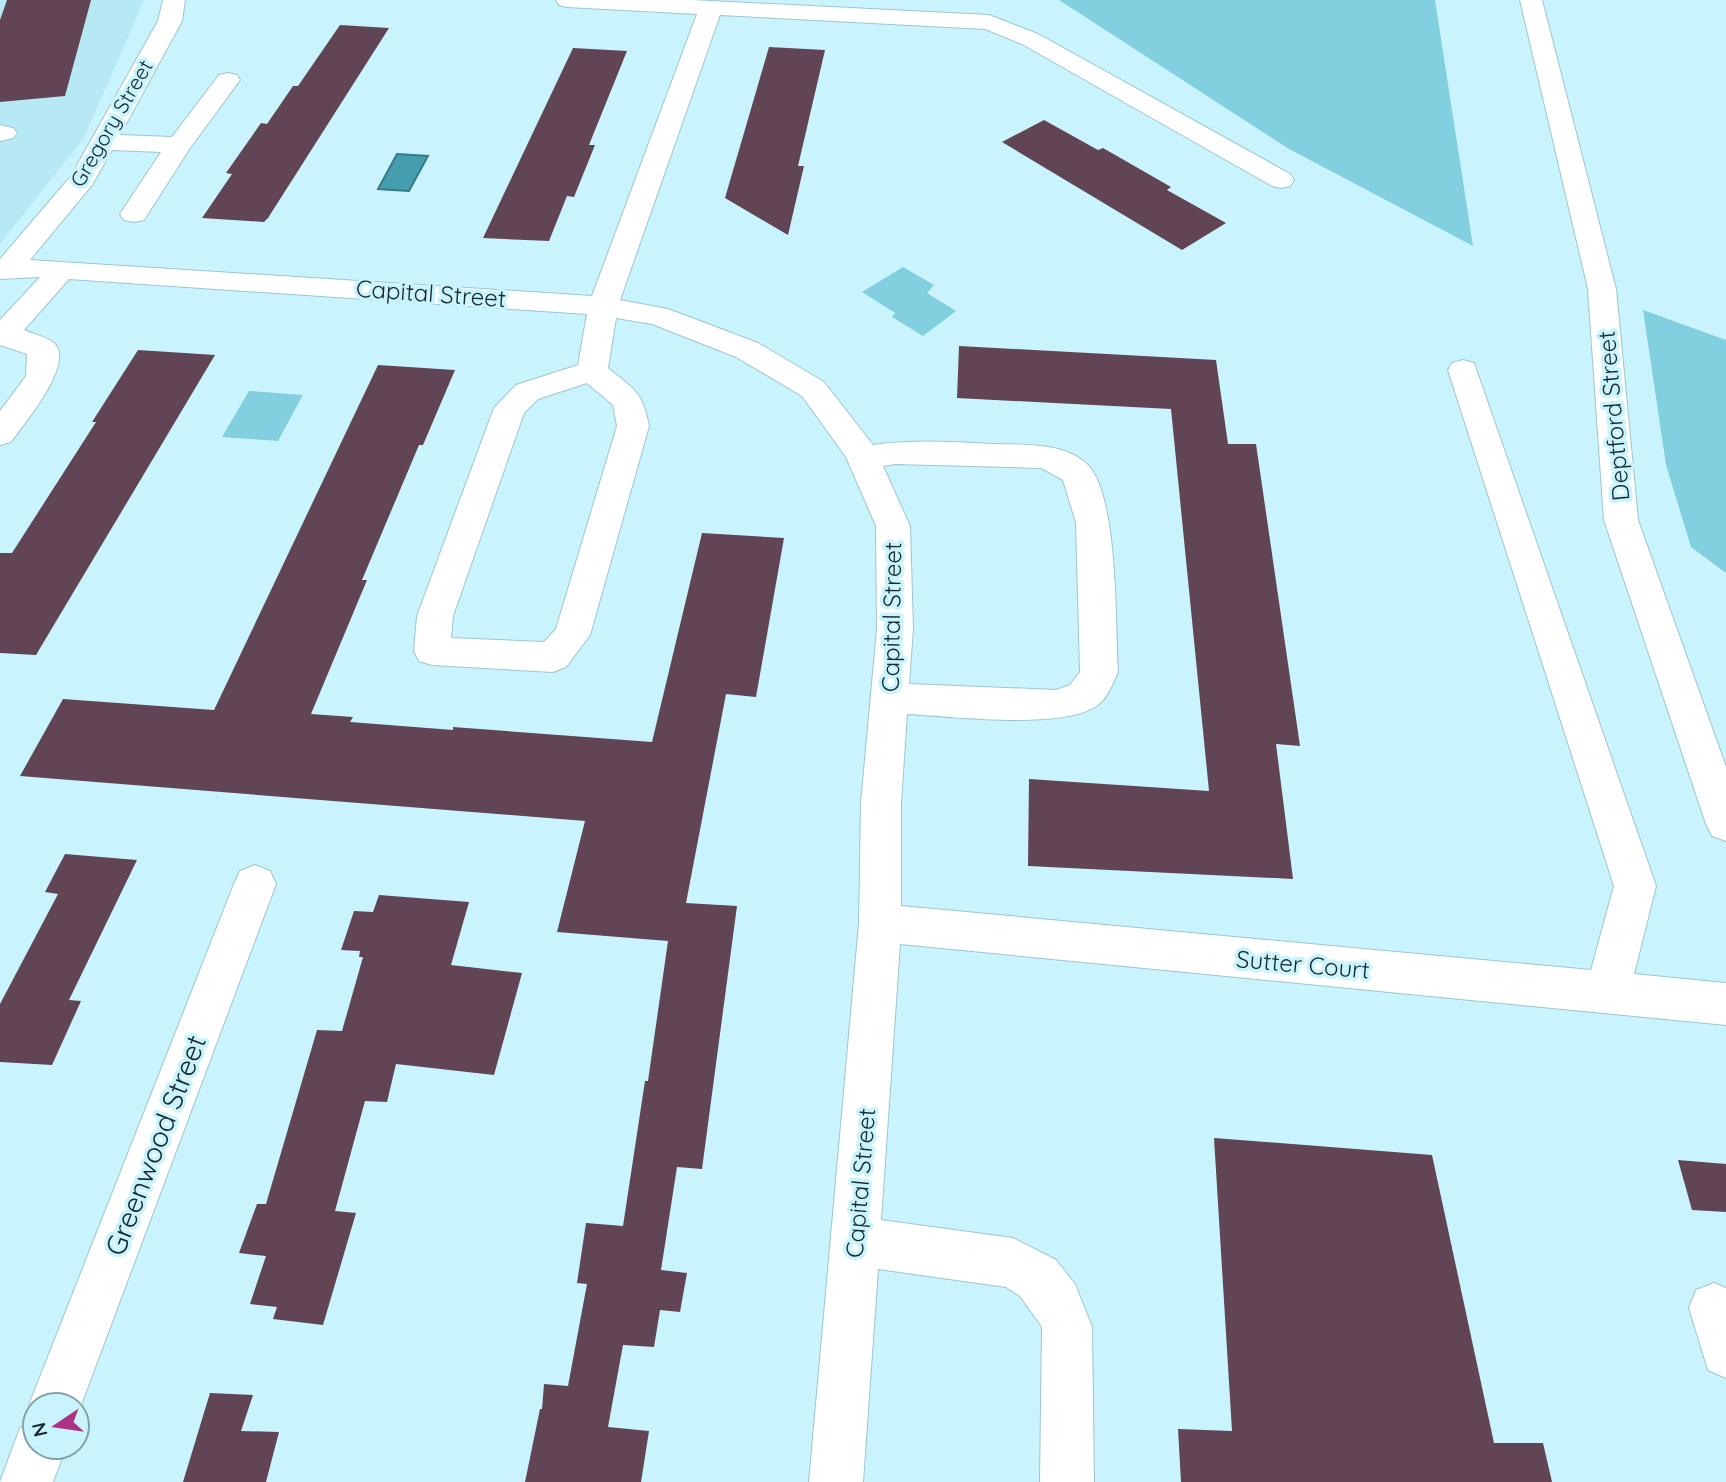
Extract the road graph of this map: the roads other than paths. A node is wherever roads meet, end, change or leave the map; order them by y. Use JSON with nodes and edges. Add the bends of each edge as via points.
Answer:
{"nodes":[{"id":1,"x":174,"y":0,"type":"edge"},
{"id":2,"x":567,"y":0,"type":"edge"},
{"id":3,"x":1531,"y":0,"type":"edge"},
{"id":4,"x":757,"y":5,"type":"edge"},
{"id":5,"x":711,"y":8,"type":"junction"},
{"id":6,"x":228,"y":80,"type":"dead end"},
{"id":7,"x":103,"y":142,"type":"junction"},
{"id":8,"x":179,"y":145,"type":"junction"},
{"id":9,"x":1281,"y":180,"type":"dead end"},
{"id":10,"x":134,"y":214,"type":"dead end"},
{"id":11,"x":3,"y":270,"type":"edge"},
{"id":12,"x":62,"y":270,"type":"junction"},
{"id":13,"x":603,"y":307,"type":"junction"},
{"id":14,"x":3,"y":334,"type":"edge"},
{"id":15,"x":1463,"y":370,"type":"dead end"},
{"id":16,"x":592,"y":371,"type":"junction"},
{"id":17,"x":0,"y":434,"type":"edge"},
{"id":18,"x":863,"y":458,"type":"junction"},
{"id":19,"x":889,"y":698,"type":"junction"},
{"id":20,"x":1726,"y":824,"type":"edge"},
{"id":21,"x":256,"y":884,"type":"dead end"},
{"id":22,"x":880,"y":923,"type":"junction"},
{"id":23,"x":1607,"y":993,"type":"junction"},
{"id":24,"x":1726,"y":1004,"type":"edge"},
{"id":25,"x":855,"y":1241,"type":"junction"},
{"id":26,"x":60,"y":1391,"type":"edge"},
{"id":27,"x":34,"y":1461,"type":"edge"},
{"id":28,"x":26,"y":1482,"type":"edge"},
{"id":29,"x":836,"y":1482,"type":"edge"},
{"id":30,"x":1067,"y":1482,"type":"edge"}],
"edges":[{"from":1,"to":7,"type":"street","name":"Gregory Street","via":[[170,21]]},
{"from":2,"to":5,"type":"street"},
{"from":3,"to":20,"type":"street","name":"Deptford Street","via":[[1602,289],[1621,520]]},
{"from":4,"to":5,"type":"street"},
{"from":4,"to":9,"type":"street","via":[[989,22],[1030,39]]},
{"from":5,"to":13,"type":"street"},
{"from":6,"to":8,"type":"street"},
{"from":7,"to":8,"type":"street"},
{"from":7,"to":11,"type":"street","name":"Gregory Street","via":[[83,179]]},
{"from":8,"to":10,"type":"street"},
{"from":11,"to":12,"type":"street","name":"Capital Street"},
{"from":12,"to":13,"type":"street","name":"Capital Street"},
{"from":12,"to":14,"type":"street"},
{"from":13,"to":16,"type":"street"},
{"from":13,"to":18,"type":"street","name":"Capital Street","via":[[658,316],[758,357],[813,389]]},
{"from":14,"to":17,"type":"street","via":[[43,349],[41,377]]},
{"from":15,"to":23,"type":"street","via":[[1635,886]]},
{"from":16,"to":16,"type":"street","via":[[527,392],[510,408],[435,616],[432,651],[553,657],[572,635],[634,426],[628,401]]},
{"from":18,"to":19,"type":"street","name":"Capital Street","via":[[892,526],[895,629]]},
{"from":18,"to":19,"type":"street","via":[[895,453],[1044,457],[1075,472],[1087,495],[1093,523],[1099,672],[1092,689],[1078,700],[1056,705]]},
{"from":19,"to":22,"type":"street","name":"Capital Street","via":[[881,803]]},
{"from":21,"to":26,"type":"street","name":"Greenwood Street"},
{"from":22,"to":23,"type":"street","name":"Sutter Court"},
{"from":22,"to":25,"type":"street","name":"Capital Street"},
{"from":23,"to":24,"type":"street","name":"Sutter Court"},
{"from":25,"to":29,"type":"street","name":"Capital Street"},
{"from":25,"to":30,"type":"street","via":[[1013,1263],[1038,1278],[1057,1302],[1067,1327]]},
{"from":27,"to":28,"type":"street"}]}
